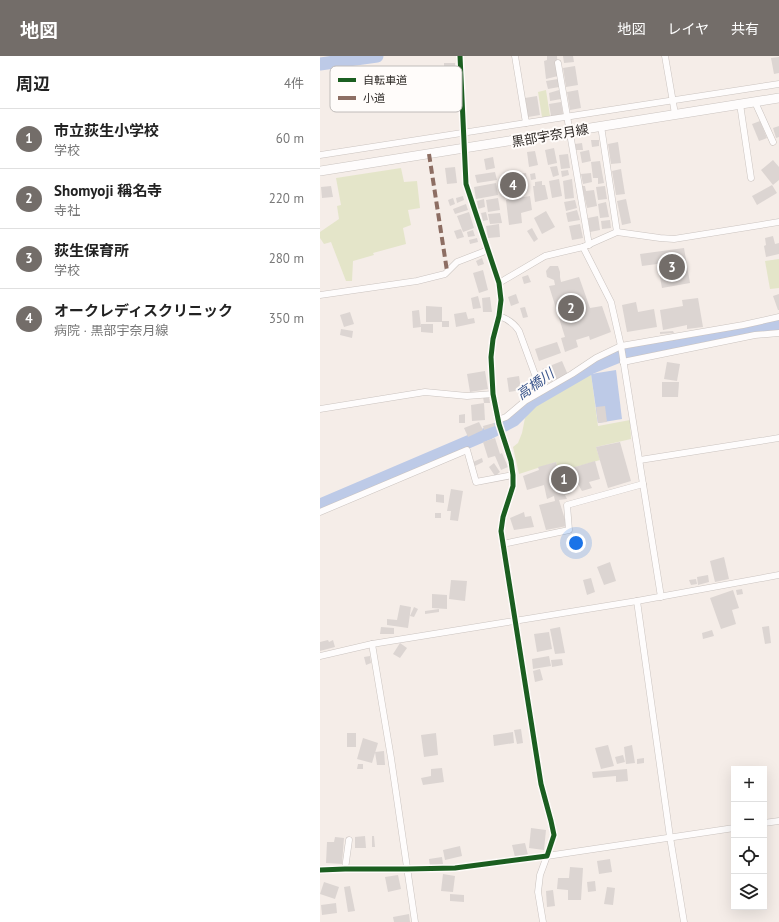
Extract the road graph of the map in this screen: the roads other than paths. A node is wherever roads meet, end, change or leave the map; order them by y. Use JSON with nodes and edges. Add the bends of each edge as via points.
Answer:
{"nodes":[{"id":1,"x":460,"y":56,"type":"edge"},
{"id":2,"x":515,"y":56,"type":"edge"},
{"id":3,"x":665,"y":56,"type":"edge"},
{"id":4,"x":558,"y":63,"type":"dead end"},
{"id":5,"x":460,"y":66,"type":"edge"},
{"id":6,"x":779,"y":84,"type":"edge"},
{"id":7,"x":779,"y":98,"type":"edge"},
{"id":8,"x":673,"y":101,"type":"junction"},
{"id":9,"x":755,"y":102,"type":"junction"},
{"id":10,"x":740,"y":104,"type":"junction"},
{"id":11,"x":462,"y":108,"type":"edge"},
{"id":12,"x":675,"y":114,"type":"junction"},
{"id":13,"x":567,"y":117,"type":"junction"},
{"id":14,"x":526,"y":123,"type":"junction"},
{"id":15,"x":601,"y":126,"type":"junction"},
{"id":16,"x":569,"y":132,"type":"junction"},
{"id":17,"x":463,"y":134,"type":"junction"},
{"id":18,"x":773,"y":142,"type":"dead end"},
{"id":19,"x":463,"y":149,"type":"junction"},
{"id":20,"x":320,"y":155,"type":"edge"},
{"id":21,"x":320,"y":171,"type":"edge"},
{"id":22,"x":751,"y":178,"type":"dead end"},
{"id":23,"x":779,"y":222,"type":"edge"},
{"id":24,"x":617,"y":232,"type":"junction"},
{"id":25,"x":586,"y":246,"type":"junction"},
{"id":26,"x":488,"y":250,"type":"junction"},
{"id":27,"x":499,"y":283,"type":"junction"},
{"id":28,"x":320,"y":295,"type":"edge"},
{"id":29,"x":499,"y":316,"type":"junction"},
{"id":30,"x":779,"y":317,"type":"edge"},
{"id":31,"x":779,"y":333,"type":"edge"},
{"id":32,"x":621,"y":346,"type":"junction"},
{"id":33,"x":623,"y":362,"type":"junction"},
{"id":34,"x":542,"y":391,"type":"junction"},
{"id":35,"x":493,"y":394,"type":"junction"},
{"id":36,"x":320,"y":409,"type":"edge"},
{"id":37,"x":498,"y":420,"type":"junction"},
{"id":38,"x":779,"y":438,"type":"edge"},
{"id":39,"x":640,"y":460,"type":"junction"},
{"id":40,"x":513,"y":475,"type":"junction"},
{"id":41,"x":643,"y":484,"type":"junction"},
{"id":42,"x":320,"y":512,"type":"edge"},
{"id":43,"x":503,"y":544,"type":"junction"},
{"id":44,"x":779,"y":575,"type":"edge"},
{"id":45,"x":661,"y":597,"type":"junction"},
{"id":46,"x":637,"y":601,"type":"junction"},
{"id":47,"x":516,"y":621,"type":"junction"},
{"id":48,"x":372,"y":644,"type":"junction"},
{"id":49,"x":320,"y":656,"type":"edge"},
{"id":50,"x":779,"y":821,"type":"edge"},
{"id":51,"x":767,"y":823,"type":"edge"},
{"id":52,"x":731,"y":828,"type":"edge"},
{"id":53,"x":670,"y":837,"type":"junction"},
{"id":54,"x":349,"y":840,"type":"dead end"},
{"id":55,"x":547,"y":856,"type":"junction"},
{"id":56,"x":345,"y":869,"type":"junction"},
{"id":57,"x":407,"y":869,"type":"junction"},
{"id":58,"x":320,"y":870,"type":"edge"},
{"id":59,"x":415,"y":922,"type":"edge"},
{"id":60,"x":542,"y":922,"type":"edge"},
{"id":61,"x":684,"y":922,"type":"edge"}],
"edges":[{"from":1,"to":5,"type":"street"},
{"from":2,"to":14,"type":"street"},
{"from":3,"to":8,"type":"street"},
{"from":4,"to":13,"type":"street"},
{"from":6,"to":8,"type":"street"},
{"from":7,"to":9,"type":"main road","name":"黒部宇奈月線"},
{"from":8,"to":12,"type":"street"},
{"from":8,"to":13,"type":"street"},
{"from":9,"to":10,"type":"main road","name":"黒部宇奈月線"},
{"from":9,"to":18,"type":"street"},
{"from":10,"to":12,"type":"main road","name":"黒部宇奈月線"},
{"from":10,"to":22,"type":"street"},
{"from":11,"to":17,"type":"street"},
{"from":12,"to":15,"type":"main road","name":"黒部宇奈月線"},
{"from":13,"to":14,"type":"street"},
{"from":13,"to":16,"type":"street"},
{"from":14,"to":17,"type":"street"},
{"from":15,"to":16,"type":"main road","name":"黒部宇奈月線"},
{"from":15,"to":24,"type":"street"},
{"from":16,"to":19,"type":"main road","name":"黒部宇奈月線"},
{"from":16,"to":25,"type":"street"},
{"from":17,"to":19,"type":"street"},
{"from":17,"to":20,"type":"street"},
{"from":19,"to":21,"type":"main road","name":"黒部宇奈月線"},
{"from":19,"to":26,"type":"street","via":[[466,184]]},
{"from":23,"to":24,"type":"street","via":[[674,239]]},
{"from":24,"to":25,"type":"street"},
{"from":25,"to":27,"type":"street","via":[[545,256]]},
{"from":25,"to":32,"type":"street","via":[[611,302]]},
{"from":26,"to":27,"type":"street"},
{"from":26,"to":28,"type":"street","via":[[456,262],[444,274],[417,281]]},
{"from":27,"to":29,"type":"street"},
{"from":29,"to":34,"type":"street","via":[[506,318],[519,331]]},
{"from":29,"to":35,"type":"street","via":[[491,356]]},
{"from":30,"to":32,"type":"street"},
{"from":31,"to":33,"type":"street","via":[[755,335]]},
{"from":32,"to":33,"type":"street"},
{"from":32,"to":34,"type":"street"},
{"from":33,"to":39,"type":"street"},
{"from":34,"to":37,"type":"street"},
{"from":35,"to":36,"type":"street","via":[[467,396],[425,392]]},
{"from":35,"to":37,"type":"street"},
{"from":37,"to":40,"type":"street","via":[[513,467]]},
{"from":38,"to":39,"type":"street"},
{"from":39,"to":41,"type":"street"},
{"from":40,"to":42,"type":"street","via":[[476,482],[467,450]]},
{"from":40,"to":43,"type":"street","via":[[513,486],[503,517]]},
{"from":41,"to":43,"type":"street","via":[[567,505],[569,530]]},
{"from":41,"to":45,"type":"street"},
{"from":43,"to":47,"type":"street"},
{"from":44,"to":45,"type":"street"},
{"from":45,"to":46,"type":"street"},
{"from":46,"to":47,"type":"street"},
{"from":46,"to":53,"type":"street"},
{"from":47,"to":48,"type":"street"},
{"from":47,"to":55,"type":"street","via":[[541,784],[554,835]]},
{"from":48,"to":49,"type":"street"},
{"from":48,"to":57,"type":"street"},
{"from":50,"to":51,"type":"street"},
{"from":52,"to":53,"type":"street"},
{"from":53,"to":55,"type":"street"},
{"from":53,"to":61,"type":"street"},
{"from":54,"to":56,"type":"street"},
{"from":55,"to":57,"type":"street","via":[[455,868]]},
{"from":55,"to":60,"type":"street","via":[[540,875],[538,892]]},
{"from":56,"to":57,"type":"street"},
{"from":56,"to":58,"type":"street"},
{"from":57,"to":59,"type":"street"}]}
